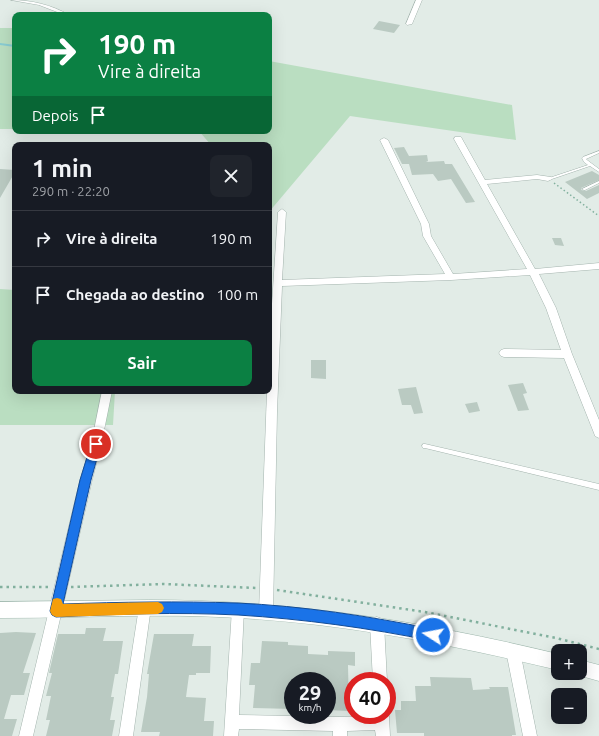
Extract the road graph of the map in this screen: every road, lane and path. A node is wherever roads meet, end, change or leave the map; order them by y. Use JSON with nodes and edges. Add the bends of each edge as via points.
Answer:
{"nodes":[{"id":1,"x":12,"y":0,"type":"edge"},
{"id":2,"x":419,"y":0,"type":"edge"},
{"id":3,"x":60,"y":12,"type":"edge"},
{"id":4,"x":409,"y":24,"type":"dead end"},
{"id":5,"x":458,"y":139,"type":"dead end"},
{"id":6,"x":384,"y":140,"type":"dead end"},
{"id":7,"x":599,"y":152,"type":"edge"},
{"id":8,"x":591,"y":165,"type":"junction"},
{"id":9,"x":599,"y":171,"type":"edge"},
{"id":10,"x":548,"y":179,"type":"junction"},
{"id":11,"x":483,"y":182,"type":"junction"},
{"id":12,"x":599,"y":182,"type":"edge"},
{"id":13,"x":584,"y":189,"type":"dead end"},
{"id":14,"x":282,"y":212,"type":"dead end"},
{"id":15,"x":599,"y":216,"type":"edge"},
{"id":16,"x":599,"y":266,"type":"edge"},
{"id":17,"x":533,"y":272,"type":"junction"},
{"id":18,"x":451,"y":277,"type":"junction"},
{"id":19,"x":277,"y":283,"type":"junction"},
{"id":20,"x":504,"y":353,"type":"dead end"},
{"id":21,"x":567,"y":354,"type":"junction"},
{"id":22,"x":106,"y":394,"type":"edge"},
{"id":23,"x":599,"y":433,"type":"edge"},
{"id":24,"x":425,"y":446,"type":"dead end"},
{"id":25,"x":599,"y":487,"type":"edge"},
{"id":26,"x":0,"y":587,"type":"edge"},
{"id":27,"x":61,"y":587,"type":"junction"},
{"id":28,"x":266,"y":588,"type":"junction"},
{"id":29,"x":145,"y":608,"type":"junction"},
{"id":30,"x":238,"y":609,"type":"junction"},
{"id":31,"x":0,"y":610,"type":"edge"},
{"id":32,"x":56,"y":611,"type":"junction"},
{"id":33,"x":266,"y":612,"type":"junction"},
{"id":34,"x":377,"y":624,"type":"junction"},
{"id":35,"x":599,"y":648,"type":"edge"},
{"id":36,"x":513,"y":651,"type":"junction"},
{"id":37,"x":551,"y":660,"type":"edge"},
{"id":38,"x":587,"y":670,"type":"edge"},
{"id":39,"x":380,"y":672,"type":"edge"},
{"id":40,"x":599,"y":673,"type":"edge"},
{"id":41,"x":382,"y":724,"type":"edge"},
{"id":42,"x":231,"y":729,"type":"edge"},
{"id":43,"x":340,"y":730,"type":"edge"},
{"id":44,"x":26,"y":736,"type":"edge"},
{"id":45,"x":126,"y":736,"type":"edge"},
{"id":46,"x":530,"y":736,"type":"edge"}],
"edges":[{"from":1,"to":3,"type":"lane","via":[[35,3]]},
{"from":2,"to":4,"type":"street"},
{"from":5,"to":11,"type":"street"},
{"from":6,"to":18,"type":"street","via":[[425,224],[428,236]]},
{"from":7,"to":8,"type":"lane","via":[[584,158]]},
{"from":8,"to":9,"type":"lane"},
{"from":8,"to":10,"type":"lane"},
{"from":10,"to":11,"type":"street","via":[[538,177]]},
{"from":10,"to":15,"type":"path"},
{"from":11,"to":17,"type":"street"},
{"from":12,"to":13,"type":"lane"},
{"from":14,"to":19,"type":"street"},
{"from":16,"to":17,"type":"street"},
{"from":17,"to":18,"type":"street"},
{"from":17,"to":21,"type":"street","via":[[551,308]]},
{"from":18,"to":19,"type":"street"},
{"from":19,"to":28,"type":"street"},
{"from":20,"to":21,"type":"street"},
{"from":21,"to":23,"type":"street"},
{"from":22,"to":27,"type":"street"},
{"from":24,"to":25,"type":"lane"},
{"from":26,"to":27,"type":"path"},
{"from":27,"to":28,"type":"path","via":[[163,584]]},
{"from":27,"to":32,"type":"street"},
{"from":28,"to":33,"type":"street"},
{"from":28,"to":35,"type":"path","via":[[354,599],[463,618]]},
{"from":29,"to":30,"type":"street"},
{"from":29,"to":32,"type":"street"},
{"from":29,"to":45,"type":"street"},
{"from":30,"to":33,"type":"street"},
{"from":30,"to":42,"type":"street"},
{"from":31,"to":32,"type":"street"},
{"from":32,"to":44,"type":"street"},
{"from":33,"to":34,"type":"street"},
{"from":34,"to":36,"type":"street"},
{"from":34,"to":39,"type":"street"},
{"from":36,"to":37,"type":"street"},
{"from":36,"to":46,"type":"street"},
{"from":38,"to":40,"type":"street"},
{"from":41,"to":43,"type":"street"},
{"from":42,"to":43,"type":"street"}]}
